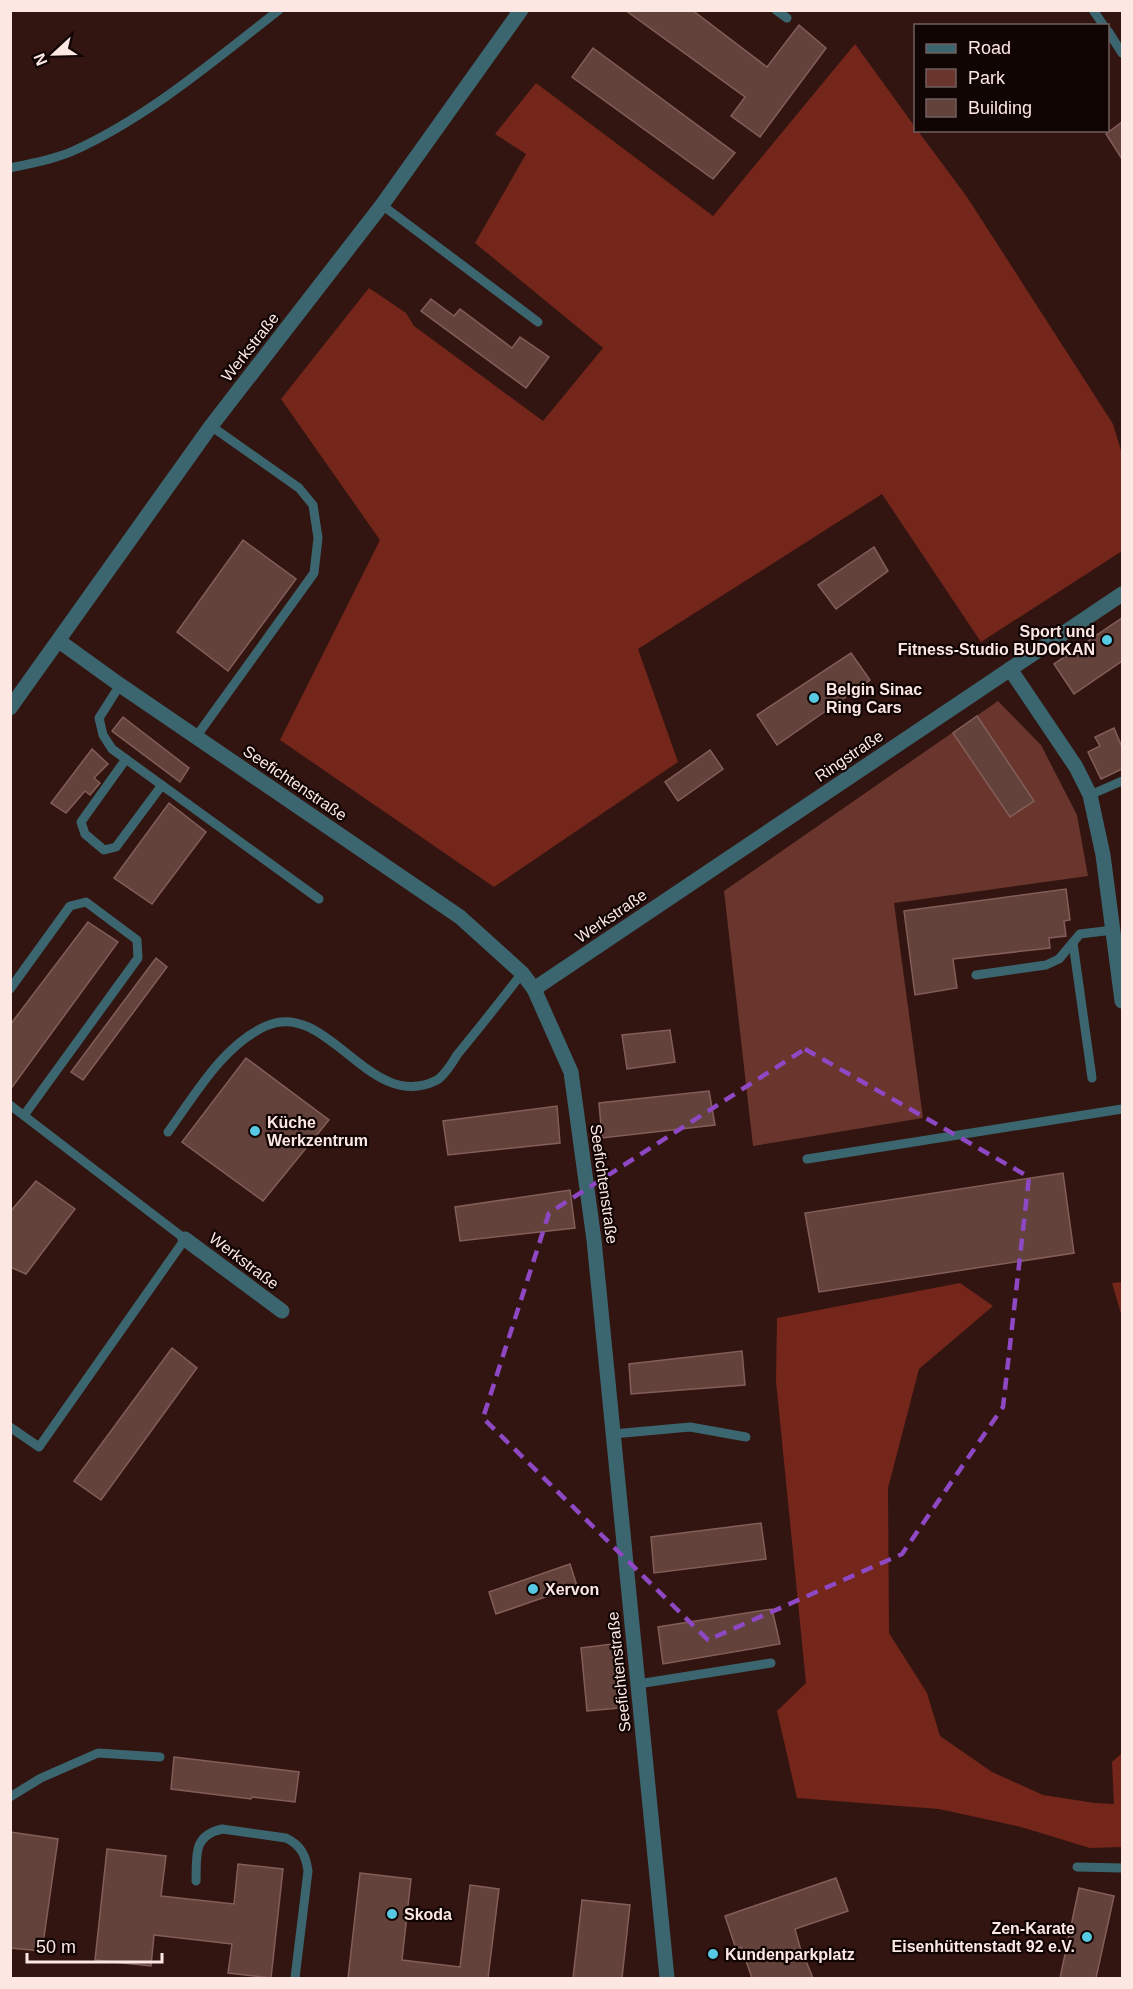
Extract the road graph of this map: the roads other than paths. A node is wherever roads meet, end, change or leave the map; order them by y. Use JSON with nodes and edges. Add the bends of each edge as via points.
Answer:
{"nodes":[{"id":1,"x":279,"y":10,"type":"edge"},
{"id":2,"x":521,"y":10,"type":"edge"},
{"id":3,"x":776,"y":10,"type":"edge"},
{"id":4,"x":1093,"y":10,"type":"edge"},
{"id":5,"x":787,"y":18,"type":"dead end"},
{"id":6,"x":1103,"y":24,"type":"edge"},
{"id":7,"x":1109,"y":34,"type":"edge"},
{"id":8,"x":1122,"y":53,"type":"edge"},
{"id":9,"x":10,"y":168,"type":"edge"},
{"id":10,"x":382,"y":205,"type":"junction"},
{"id":11,"x":538,"y":322,"type":"dead end"},
{"id":12,"x":211,"y":426,"type":"junction"},
{"id":13,"x":1122,"y":594,"type":"edge"},
{"id":14,"x":59,"y":641,"type":"junction"},
{"id":15,"x":1010,"y":669,"type":"junction"},
{"id":16,"x":120,"y":685,"type":"junction"},
{"id":17,"x":10,"y":708,"type":"edge"},
{"id":18,"x":196,"y":737,"type":"junction"},
{"id":19,"x":126,"y":759,"type":"junction"},
{"id":20,"x":1122,"y":781,"type":"edge"},
{"id":21,"x":162,"y":785,"type":"junction"},
{"id":22,"x":1090,"y":795,"type":"junction"},
{"id":23,"x":708,"y":873,"type":"joint"},
{"id":24,"x":319,"y":899,"type":"dead end"},
{"id":25,"x":1113,"y":930,"type":"junction"},
{"id":26,"x":1073,"y":943,"type":"junction"},
{"id":27,"x":1120,"y":965,"type":"edge"},
{"id":28,"x":522,"y":973,"type":"junction"},
{"id":29,"x":976,"y":975,"type":"dead end"},
{"id":30,"x":10,"y":989,"type":"edge"},
{"id":31,"x":534,"y":989,"type":"junction"},
{"id":32,"x":1122,"y":1001,"type":"edge"},
{"id":33,"x":1092,"y":1078,"type":"dead end"},
{"id":34,"x":10,"y":1105,"type":"edge"},
{"id":35,"x":1122,"y":1109,"type":"edge"},
{"id":36,"x":25,"y":1114,"type":"junction"},
{"id":37,"x":168,"y":1132,"type":"dead end"},
{"id":38,"x":807,"y":1159,"type":"dead end"},
{"id":39,"x":185,"y":1239,"type":"junction"},
{"id":40,"x":282,"y":1311,"type":"dead end"},
{"id":41,"x":10,"y":1427,"type":"edge"},
{"id":42,"x":613,"y":1434,"type":"junction"},
{"id":43,"x":746,"y":1437,"type":"dead end"},
{"id":44,"x":771,"y":1663,"type":"dead end"},
{"id":45,"x":638,"y":1684,"type":"junction"},
{"id":46,"x":160,"y":1757,"type":"dead end"},
{"id":47,"x":10,"y":1797,"type":"edge"},
{"id":48,"x":1077,"y":1868,"type":"dead end"},
{"id":49,"x":1122,"y":1868,"type":"edge"},
{"id":50,"x":196,"y":1881,"type":"dead end"},
{"id":51,"x":295,"y":1978,"type":"edge"},
{"id":52,"x":667,"y":1978,"type":"edge"}],
"edges":[{"from":1,"to":9,"type":"lane","via":[[130,119],[73,151]]},
{"from":2,"to":10,"type":"street","name":"Werkstraße"},
{"from":3,"to":5,"type":"lane"},
{"from":4,"to":6,"type":"lane"},
{"from":7,"to":8,"type":"lane"},
{"from":10,"to":11,"type":"lane"},
{"from":10,"to":12,"type":"street","name":"Werkstraße"},
{"from":12,"to":14,"type":"street","name":"Werkstraße"},
{"from":12,"to":18,"type":"lane","via":[[299,489],[313,506],[318,538],[314,573]]},
{"from":13,"to":15,"type":"street","name":"Ringstraße"},
{"from":14,"to":16,"type":"street","name":"Seefichtenstraße"},
{"from":14,"to":17,"type":"street","name":"Werkstraße"},
{"from":15,"to":22,"type":"street","via":[[1076,767]]},
{"from":15,"to":23,"type":"street","name":"Ringstraße"},
{"from":16,"to":18,"type":"street","name":"Seefichtenstraße"},
{"from":16,"to":19,"type":"lane","via":[[99,718],[112,749]]},
{"from":18,"to":28,"type":"street","name":"Seefichtenstraße","via":[[460,917]]},
{"from":19,"to":21,"type":"lane"},
{"from":19,"to":21,"type":"lane","via":[[81,822],[86,834],[104,850],[116,847]]},
{"from":20,"to":22,"type":"lane"},
{"from":21,"to":24,"type":"lane"},
{"from":22,"to":25,"type":"street"},
{"from":23,"to":31,"type":"street","name":"Werkstraße"},
{"from":25,"to":26,"type":"lane","via":[[1080,934]]},
{"from":25,"to":27,"type":"street"},
{"from":26,"to":29,"type":"lane","via":[[1059,959],[1046,965]]},
{"from":26,"to":33,"type":"lane"},
{"from":27,"to":32,"type":"street"},
{"from":28,"to":31,"type":"street","name":"Seefichtenstraße"},
{"from":28,"to":37,"type":"lane","via":[[439,1079],[411,1088],[388,1082],[322,1035],[293,1021],[267,1025],[219,1061]]},
{"from":30,"to":36,"type":"lane","via":[[70,906],[86,902],[137,940],[138,958]]},
{"from":31,"to":42,"type":"street","name":"Seefichtenstraße","via":[[571,1072],[594,1240]]},
{"from":34,"to":36,"type":"lane"},
{"from":35,"to":38,"type":"lane"},
{"from":36,"to":39,"type":"lane"},
{"from":39,"to":40,"type":"street","name":"Werkstraße"},
{"from":39,"to":41,"type":"lane","via":[[39,1447]]},
{"from":42,"to":43,"type":"lane","via":[[690,1427]]},
{"from":42,"to":45,"type":"street","name":"Seefichtenstraße"},
{"from":44,"to":45,"type":"lane"},
{"from":45,"to":52,"type":"street","name":"Seefichtenstraße"},
{"from":46,"to":47,"type":"lane","via":[[98,1753],[41,1778]]},
{"from":48,"to":49,"type":"lane"},
{"from":50,"to":51,"type":"lane","via":[[198,1846],[212,1831],[222,1829],[295,1842],[303,1851],[308,1871]]}]}
